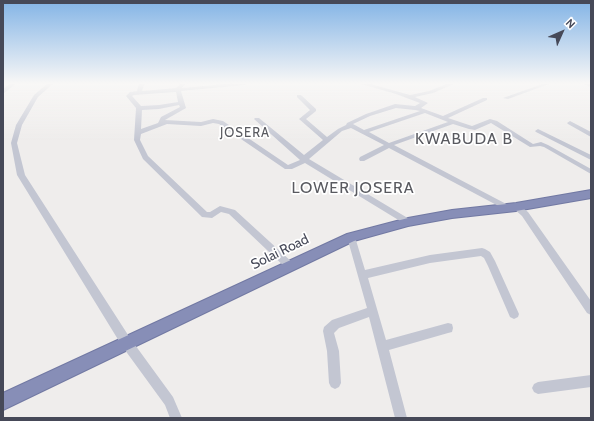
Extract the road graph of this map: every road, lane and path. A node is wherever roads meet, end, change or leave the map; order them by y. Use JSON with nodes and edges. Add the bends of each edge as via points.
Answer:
{"nodes":[{"id":1,"x":32,"y":103,"type":"edge"},
{"id":2,"x":135,"y":103,"type":"edge"},
{"id":3,"x":182,"y":103,"type":"joint"},
{"id":4,"x":306,"y":103,"type":"edge"},
{"id":5,"x":424,"y":103,"type":"edge"},
{"id":6,"x":479,"y":103,"type":"edge"},
{"id":7,"x":139,"y":108,"type":"junction"},
{"id":8,"x":416,"y":108,"type":"junction"},
{"id":9,"x":424,"y":112,"type":"junction"},
{"id":10,"x":443,"y":118,"type":"junction"},
{"id":11,"x":257,"y":119,"type":"dead end"},
{"id":12,"x":452,"y":122,"type":"junction"},
{"id":13,"x":162,"y":123,"type":"junction"},
{"id":14,"x":570,"y":123,"type":"dead end"},
{"id":15,"x":349,"y":126,"type":"junction"},
{"id":16,"x":538,"y":131,"type":"dead end"},
{"id":17,"x":364,"y":132,"type":"junction"},
{"id":18,"x":137,"y":133,"type":"junction"},
{"id":19,"x":591,"y":135,"type":"edge"},
{"id":20,"x":327,"y":140,"type":"junction"},
{"id":21,"x":390,"y":145,"type":"junction"},
{"id":22,"x":591,"y":158,"type":"edge"},
{"id":23,"x":362,"y":159,"type":"dead end"},
{"id":24,"x":305,"y":160,"type":"junction"},
{"id":25,"x":591,"y":172,"type":"edge"},
{"id":26,"x":591,"y":194,"type":"edge"},
{"id":27,"x":513,"y":207,"type":"junction"},
{"id":28,"x":408,"y":222,"type":"junction"},
{"id":29,"x":351,"y":237,"type":"junction"},
{"id":30,"x":290,"y":266,"type":"junction"},
{"id":31,"x":362,"y":275,"type":"junction"},
{"id":32,"x":591,"y":310,"type":"edge"},
{"id":33,"x":372,"y":311,"type":"junction"},
{"id":34,"x":514,"y":314,"type":"dead end"},
{"id":35,"x":448,"y":328,"type":"dead end"},
{"id":36,"x":126,"y":342,"type":"junction"},
{"id":37,"x":382,"y":346,"type":"junction"},
{"id":38,"x":591,"y":381,"type":"edge"},
{"id":39,"x":335,"y":383,"type":"dead end"},
{"id":40,"x":538,"y":388,"type":"dead end"},
{"id":41,"x":3,"y":402,"type":"edge"},
{"id":42,"x":176,"y":418,"type":"edge"},
{"id":43,"x":401,"y":418,"type":"edge"}],
"edges":[{"from":1,"to":36,"type":"street","via":[[19,125],[14,143],[21,175]]},
{"from":2,"to":7,"type":"street"},
{"from":3,"to":7,"type":"street","via":[[159,108]]},
{"from":3,"to":13,"type":"street","via":[[183,108],[163,118]]},
{"from":4,"to":20,"type":"street","via":[[314,110],[302,119]]},
{"from":5,"to":8,"type":"street"},
{"from":6,"to":10,"type":"street"},
{"from":7,"to":18,"type":"street"},
{"from":8,"to":9,"type":"street"},
{"from":8,"to":15,"type":"street","via":[[395,106],[368,115]]},
{"from":9,"to":10,"type":"street"},
{"from":9,"to":17,"type":"street"},
{"from":10,"to":12,"type":"street"},
{"from":11,"to":24,"type":"street"},
{"from":12,"to":21,"type":"street"},
{"from":12,"to":25,"type":"street","via":[[474,128],[490,121],[495,122],[532,146],[546,146]]},
{"from":13,"to":18,"type":"street"},
{"from":13,"to":24,"type":"street","via":[[221,122],[287,167]]},
{"from":14,"to":19,"type":"street"},
{"from":15,"to":17,"type":"street"},
{"from":15,"to":20,"type":"street"},
{"from":16,"to":22,"type":"street"},
{"from":17,"to":21,"type":"street"},
{"from":18,"to":30,"type":"street","via":[[138,144],[145,157],[205,215],[212,215],[220,209],[232,212]]},
{"from":20,"to":24,"type":"street"},
{"from":21,"to":23,"type":"street"},
{"from":21,"to":27,"type":"street"},
{"from":24,"to":28,"type":"street"},
{"from":26,"to":27,"type":"highway","name":"Solai Road"},
{"from":27,"to":28,"type":"highway","name":"Solai Road"},
{"from":27,"to":32,"type":"street","via":[[525,214]]},
{"from":28,"to":29,"type":"highway","name":"Solai Road"},
{"from":29,"to":30,"type":"highway","name":"Solai Road"},
{"from":29,"to":31,"type":"street"},
{"from":30,"to":36,"type":"highway","name":"Solai Road"},
{"from":31,"to":33,"type":"street"},
{"from":31,"to":34,"type":"street","via":[[430,259],[482,252],[492,264]]},
{"from":33,"to":37,"type":"street"},
{"from":33,"to":39,"type":"street","via":[[336,324],[328,331],[333,351]]},
{"from":35,"to":37,"type":"street"},
{"from":36,"to":41,"type":"highway","name":"Solai Road"},
{"from":36,"to":42,"type":"street","via":[[169,401]]},
{"from":37,"to":43,"type":"street"},
{"from":38,"to":40,"type":"street"}]}
